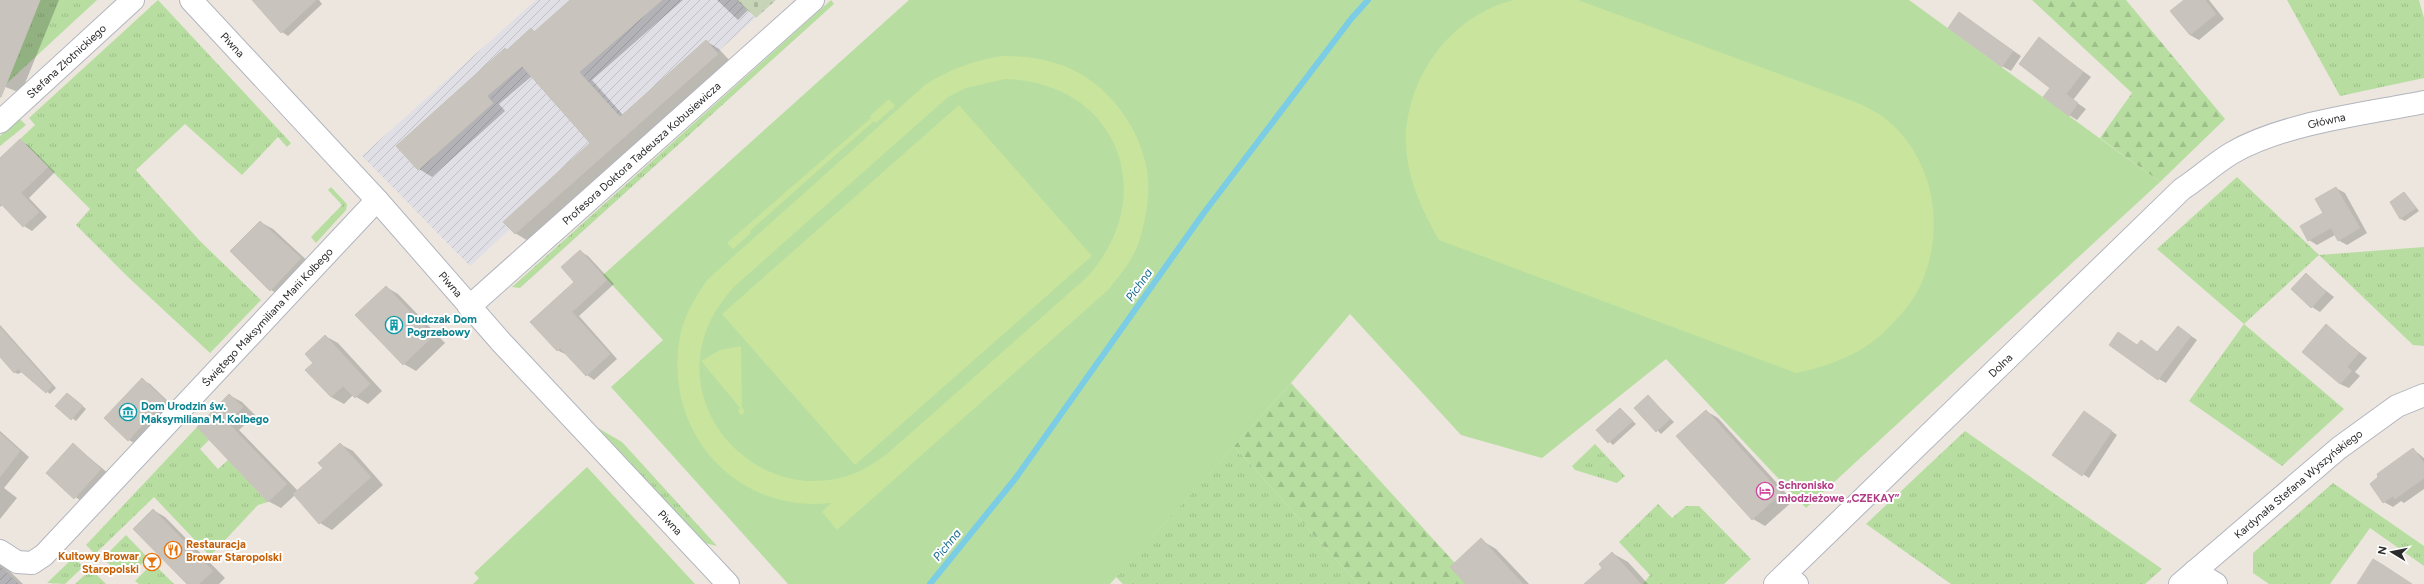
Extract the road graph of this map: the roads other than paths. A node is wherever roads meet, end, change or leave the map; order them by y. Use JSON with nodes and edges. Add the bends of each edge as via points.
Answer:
{"nodes":[{"id":1,"x":134,"y":0,"type":"edge"},
{"id":2,"x":191,"y":0,"type":"edge"},
{"id":3,"x":813,"y":0,"type":"edge"},
{"id":4,"x":2424,"y":102,"type":"edge"},
{"id":5,"x":0,"y":122,"type":"edge"},
{"id":6,"x":2232,"y":153,"type":"joint"},
{"id":7,"x":377,"y":200,"type":"junction"},
{"id":8,"x":469,"y":307,"type":"junction"},
{"id":9,"x":2424,"y":395,"type":"edge"},
{"id":10,"x":0,"y":551,"type":"edge"},
{"id":11,"x":2187,"y":577,"type":"edge"},
{"id":12,"x":1786,"y":581,"type":"edge"},
{"id":13,"x":728,"y":584,"type":"edge"},
{"id":14,"x":2216,"y":584,"type":"edge"}],
"edges":[{"from":1,"to":5,"type":"street","name":"Stefana Złotnickiego"},
{"from":2,"to":7,"type":"street","name":"Piwna"},
{"from":3,"to":8,"type":"street","name":"Profesora Doktora Tadeusza Kobusiewicza"},
{"from":4,"to":6,"type":"street","name":"Główna","via":[[2304,127],[2274,135]]},
{"from":6,"to":12,"type":"street","name":"Dolna","via":[[2182,190]]},
{"from":7,"to":8,"type":"street","name":"Piwna"},
{"from":7,"to":10,"type":"street","name":"Świętego Maksymiliana Marii Kolbego","via":[[44,555],[32,563],[17,562]]},
{"from":8,"to":13,"type":"street","name":"Piwna"},
{"from":9,"to":11,"type":"street","name":"Kardynała Stefana Wyszyńskiego","via":[[2397,406],[2339,448]]},
{"from":11,"to":14,"type":"street"}]}
